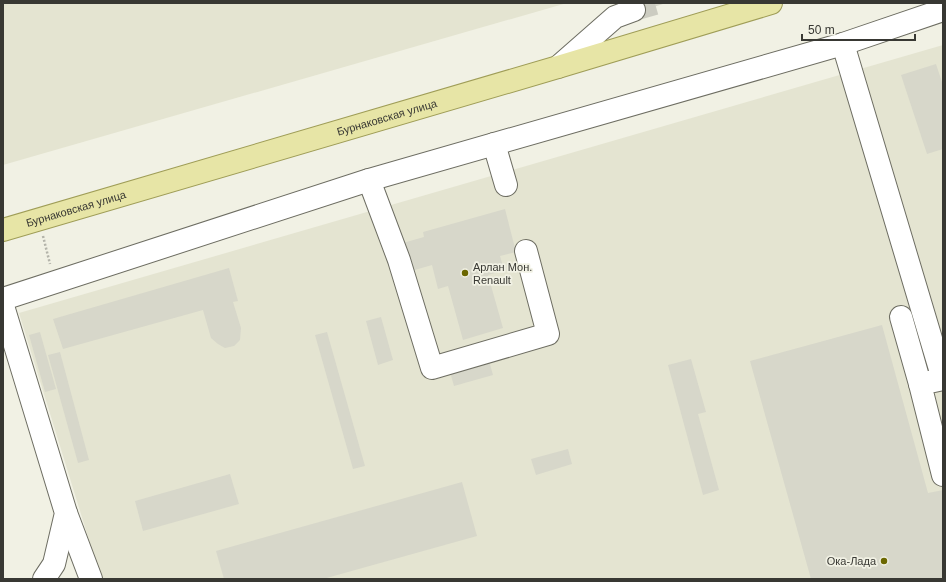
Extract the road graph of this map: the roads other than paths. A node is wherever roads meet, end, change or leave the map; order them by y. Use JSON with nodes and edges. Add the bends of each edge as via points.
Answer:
{"nodes":[{"id":1,"x":771,"y":3,"type":"edge"},
{"id":2,"x":634,"y":10,"type":"tunnel mouth"},
{"id":3,"x":943,"y":10,"type":"edge"},
{"id":4,"x":843,"y":44,"type":"junction"},
{"id":5,"x":558,"y":67,"type":"junction"},
{"id":6,"x":494,"y":144,"type":"junction"},
{"id":7,"x":369,"y":180,"type":"junction"},
{"id":8,"x":506,"y":185,"type":"dead end"},
{"id":9,"x":3,"y":230,"type":"edge"},
{"id":10,"x":526,"y":251,"type":"dead end"},
{"id":11,"x":3,"y":299,"type":"edge"},
{"id":12,"x":3,"y":306,"type":"edge"},
{"id":13,"x":901,"y":317,"type":"dead end"},
{"id":14,"x":943,"y":379,"type":"edge"},
{"id":15,"x":920,"y":384,"type":"junction"},
{"id":16,"x":943,"y":475,"type":"edge"},
{"id":17,"x":66,"y":513,"type":"junction"},
{"id":18,"x":44,"y":579,"type":"edge"},
{"id":19,"x":91,"y":579,"type":"edge"}],
"edges":[{"from":1,"to":5,"type":"main road","name":"Бурнаковская улица"},
{"from":2,"to":5,"type":"lane","via":[[615,17]]},
{"from":3,"to":4,"type":"lane"},
{"from":4,"to":6,"type":"lane"},
{"from":4,"to":14,"type":"lane"},
{"from":5,"to":9,"type":"main road","name":"Бурнаковская улица"},
{"from":6,"to":7,"type":"lane"},
{"from":6,"to":8,"type":"lane"},
{"from":7,"to":10,"type":"lane","via":[[399,260],[432,368],[548,334]]},
{"from":7,"to":11,"type":"lane"},
{"from":12,"to":17,"type":"lane"},
{"from":13,"to":15,"type":"lane"},
{"from":14,"to":15,"type":"lane"},
{"from":15,"to":16,"type":"lane"},
{"from":17,"to":18,"type":"lane","via":[[54,564]]},
{"from":17,"to":19,"type":"lane"}]}
